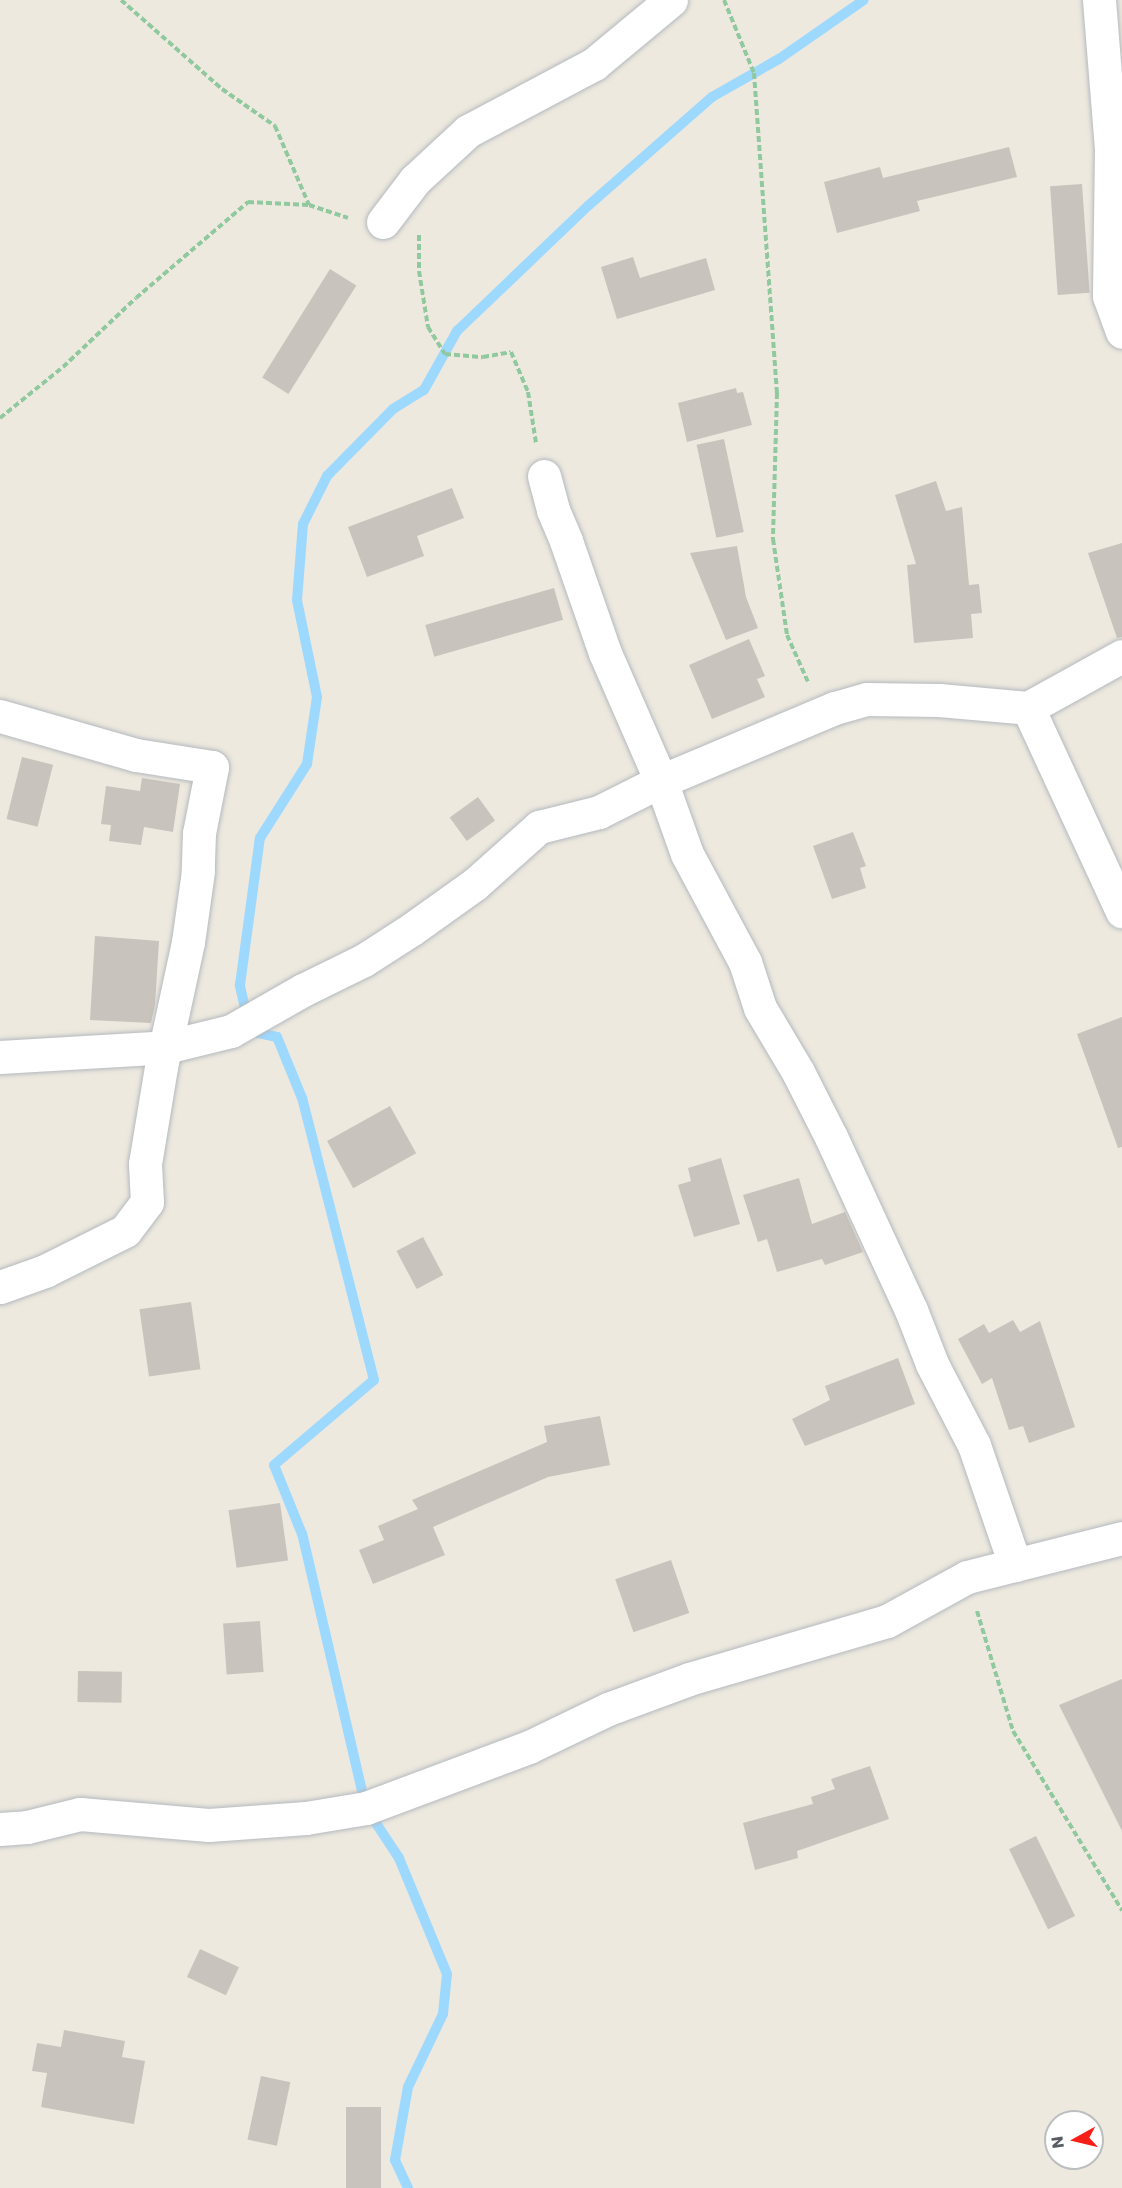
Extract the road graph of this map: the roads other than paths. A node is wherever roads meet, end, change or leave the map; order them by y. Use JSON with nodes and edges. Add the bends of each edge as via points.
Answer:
{"nodes":[{"id":1,"x":671,"y":0,"type":"edge"},
{"id":2,"x":1099,"y":0,"type":"edge"},
{"id":3,"x":382,"y":222,"type":"road end"},
{"id":4,"x":1122,"y":332,"type":"edge"},
{"id":5,"x":543,"y":476,"type":"road end"},
{"id":6,"x":1122,"y":656,"type":"edge"},
{"id":7,"x":1028,"y":708,"type":"junction"},
{"id":8,"x":0,"y":716,"type":"edge"},
{"id":9,"x":661,"y":781,"type":"junction"},
{"id":10,"x":1122,"y":911,"type":"edge"},
{"id":11,"x":166,"y":1047,"type":"junction"},
{"id":12,"x":0,"y":1057,"type":"edge"},
{"id":13,"x":0,"y":1287,"type":"edge"},
{"id":14,"x":1122,"y":1538,"type":"edge"},
{"id":15,"x":1015,"y":1565,"type":"junction"},
{"id":16,"x":0,"y":1829,"type":"edge"}],
"edges":[{"from":1,"to":3,"type":"street","via":[[594,64],[468,131],[416,180]]},
{"from":2,"to":4,"type":"street","via":[[1111,150],[1109,296]]},
{"from":5,"to":9,"type":"street","via":[[605,653]]},
{"from":6,"to":7,"type":"street"},
{"from":7,"to":9,"type":"street","via":[[939,700],[867,699],[822,713]]},
{"from":7,"to":10,"type":"street"},
{"from":8,"to":11,"type":"street","via":[[136,755],[213,767],[199,833],[188,942]]},
{"from":9,"to":11,"type":"street","via":[[599,812],[539,827],[475,884],[363,960],[231,1031]]},
{"from":9,"to":15,"type":"street","via":[[687,855],[744,962],[760,1008],[831,1137],[932,1364],[974,1445]]},
{"from":11,"to":12,"type":"street"},
{"from":11,"to":13,"type":"street","via":[[146,1164],[147,1202],[125,1231],[45,1271]]},
{"from":14,"to":15,"type":"street"},
{"from":15,"to":16,"type":"street","via":[[967,1577],[887,1621],[689,1679],[608,1709],[529,1747],[366,1808],[306,1818],[209,1826],[80,1814],[27,1827]]}]}
